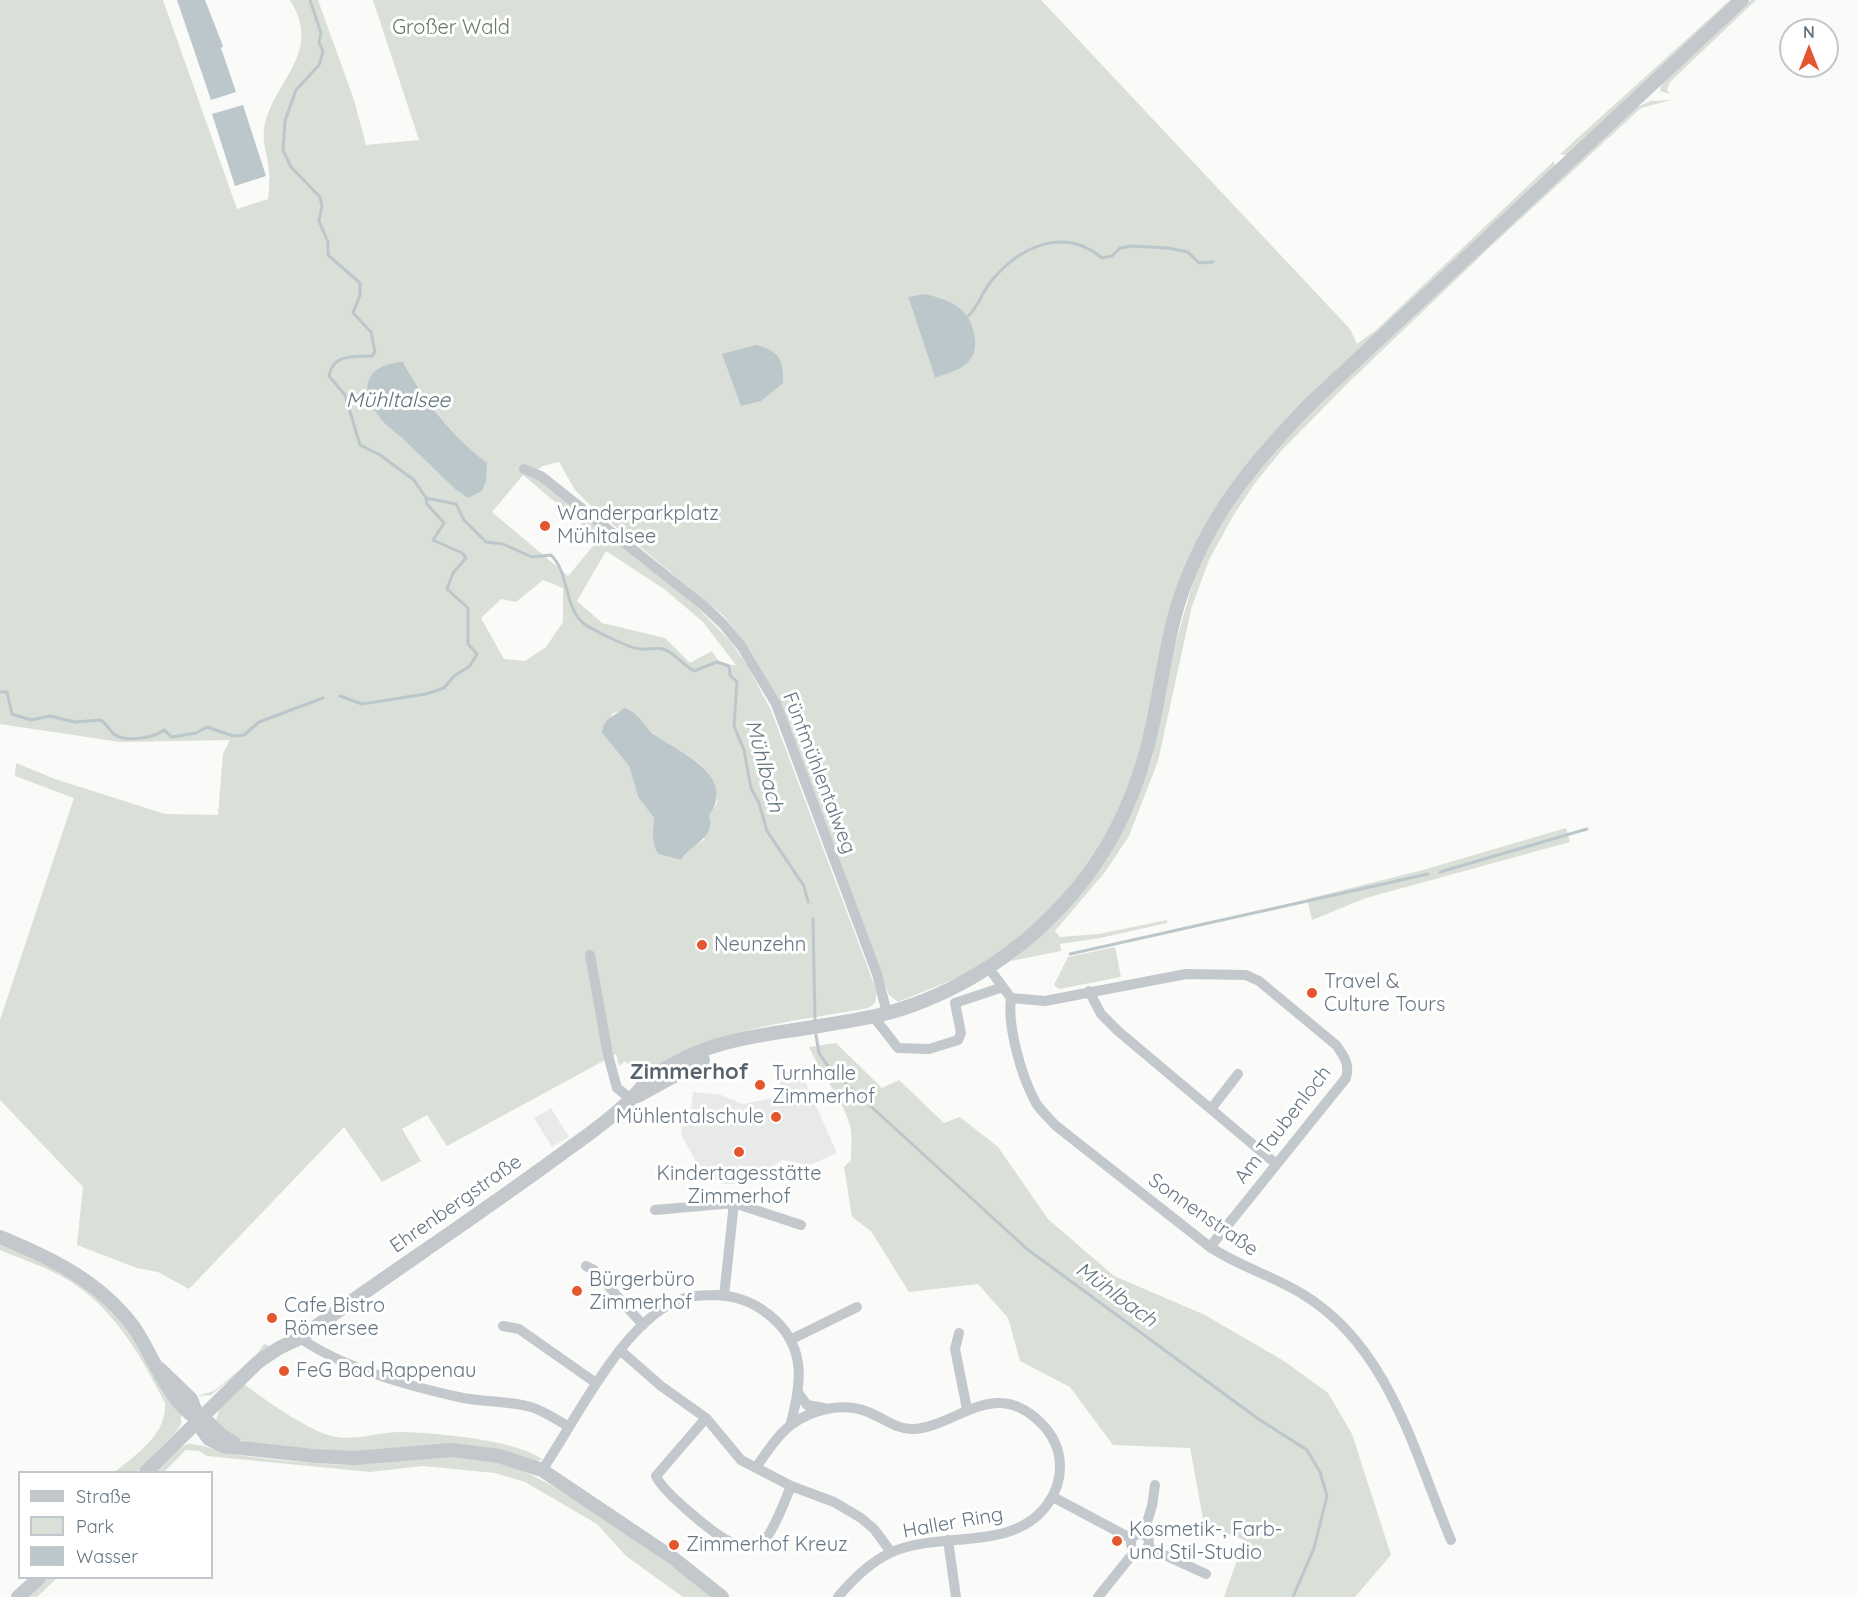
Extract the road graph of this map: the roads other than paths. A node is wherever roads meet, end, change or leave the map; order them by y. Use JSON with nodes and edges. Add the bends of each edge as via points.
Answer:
{"nodes":[{"id":1,"x":1742,"y":0,"type":"edge"},
{"id":2,"x":524,"y":469,"type":"dead end"},
{"id":3,"x":590,"y":955,"type":"dead end"},
{"id":4,"x":988,"y":967,"type":"junction"},
{"id":5,"x":1003,"y":987,"type":"junction"},
{"id":6,"x":1089,"y":991,"type":"junction"},
{"id":7,"x":1011,"y":998,"type":"junction"},
{"id":8,"x":880,"y":1014,"type":"junction"},
{"id":9,"x":1238,"y":1074,"type":"dead end"},
{"id":10,"x":631,"y":1099,"type":"junction"},
{"id":11,"x":1211,"y":1109,"type":"junction"},
{"id":12,"x":1275,"y":1163,"type":"junction"},
{"id":13,"x":734,"y":1203,"type":"junction"},
{"id":14,"x":655,"y":1209,"type":"dead end"},
{"id":15,"x":801,"y":1225,"type":"dead end"},
{"id":16,"x":0,"y":1237,"type":"edge"},
{"id":17,"x":1210,"y":1247,"type":"junction"},
{"id":18,"x":586,"y":1266,"type":"dead end"},
{"id":19,"x":724,"y":1296,"type":"junction"},
{"id":20,"x":857,"y":1307,"type":"dead end"},
{"id":21,"x":643,"y":1325,"type":"junction"},
{"id":22,"x":503,"y":1326,"type":"dead end"},
{"id":23,"x":959,"y":1333,"type":"dead end"},
{"id":24,"x":300,"y":1338,"type":"junction"},
{"id":25,"x":792,"y":1339,"type":"junction"},
{"id":26,"x":621,"y":1351,"type":"junction"},
{"id":27,"x":596,"y":1383,"type":"junction"},
{"id":28,"x":799,"y":1395,"type":"junction"},
{"id":29,"x":824,"y":1408,"type":"junction"},
{"id":30,"x":967,"y":1409,"type":"junction"},
{"id":31,"x":706,"y":1418,"type":"junction"},
{"id":32,"x":198,"y":1420,"type":"junction"},
{"id":33,"x":790,"y":1425,"type":"junction"},
{"id":34,"x":568,"y":1426,"type":"junction"},
{"id":35,"x":756,"y":1467,"type":"junction"},
{"id":36,"x":542,"y":1470,"type":"junction"},
{"id":37,"x":148,"y":1471,"type":"edge"},
{"id":38,"x":1155,"y":1485,"type":"dead end"},
{"id":39,"x":791,"y":1486,"type":"junction"},
{"id":40,"x":1053,"y":1497,"type":"junction"},
{"id":41,"x":1137,"y":1537,"type":"junction"},
{"id":42,"x":948,"y":1540,"type":"junction"},
{"id":43,"x":1451,"y":1540,"type":"dead end"},
{"id":44,"x":1147,"y":1547,"type":"junction"},
{"id":45,"x":1135,"y":1551,"type":"junction"},
{"id":46,"x":891,"y":1552,"type":"junction"},
{"id":47,"x":1206,"y":1574,"type":"dead end"},
{"id":48,"x":38,"y":1579,"type":"edge"},
{"id":49,"x":18,"y":1597,"type":"edge"},
{"id":50,"x":722,"y":1597,"type":"edge"},
{"id":51,"x":838,"y":1597,"type":"edge"},
{"id":52,"x":956,"y":1597,"type":"edge"},
{"id":53,"x":1098,"y":1597,"type":"edge"}],
"edges":[{"from":1,"to":4,"type":"street","name":"Ehrenbergstraße","via":[[1263,452],[1227,501],[1198,554],[1179,601],[1147,751],[1114,837],[1068,900]]},
{"from":2,"to":8,"type":"street","name":"Fünfmühlentalweg","via":[[541,476],[672,580],[723,624],[741,647],[776,704],[877,974]]},
{"from":3,"to":10,"type":"street","via":[[617,1088]]},
{"from":4,"to":5,"type":"street"},
{"from":4,"to":8,"type":"street","name":"Ehrenbergstraße","via":[[922,1002]]},
{"from":5,"to":7,"type":"street"},
{"from":5,"to":8,"type":"street","via":[[955,1003],[961,1033],[958,1040],[929,1049],[898,1048]]},
{"from":6,"to":7,"type":"street","name":"Am Taubenloch","via":[[1045,1000]]},
{"from":6,"to":11,"type":"street","via":[[1101,1014],[1118,1031]]},
{"from":6,"to":12,"type":"street","name":"Am Taubenloch","via":[[1186,974],[1246,975],[1336,1045],[1348,1069],[1346,1078]]},
{"from":7,"to":17,"type":"street","name":"Sonnenstraße","via":[[1008,1016],[1037,1105],[1106,1167]]},
{"from":8,"to":10,"type":"street","name":"Ehrenbergstraße","via":[[739,1041],[693,1054],[655,1074]]},
{"from":9,"to":11,"type":"street"},
{"from":10,"to":24,"type":"street","name":"Ehrenbergstraße","via":[[490,1206]]},
{"from":11,"to":12,"type":"street"},
{"from":12,"to":17,"type":"street","name":"Am Taubenloch"},
{"from":13,"to":14,"type":"street"},
{"from":13,"to":15,"type":"street"},
{"from":13,"to":19,"type":"street"},
{"from":16,"to":32,"type":"street","via":[[39,1253],[98,1287],[133,1326],[160,1369],[191,1399]]},
{"from":17,"to":43,"type":"street","name":"Sonnenstraße","via":[[1233,1262],[1303,1294],[1337,1319],[1359,1344],[1399,1408]]},
{"from":18,"to":21,"type":"street"},
{"from":19,"to":21,"type":"street","via":[[686,1297]]},
{"from":19,"to":25,"type":"street","via":[[760,1307]]},
{"from":20,"to":25,"type":"street"},
{"from":21,"to":26,"type":"street"},
{"from":22,"to":27,"type":"street","via":[[519,1329]]},
{"from":23,"to":30,"type":"street","via":[[955,1349]]},
{"from":24,"to":32,"type":"street","name":"Ehrenbergstraße","via":[[258,1362]]},
{"from":24,"to":34,"type":"street","via":[[322,1351],[424,1390],[531,1407]]},
{"from":25,"to":28,"type":"street"},
{"from":26,"to":27,"type":"street"},
{"from":26,"to":31,"type":"street"},
{"from":27,"to":34,"type":"street"},
{"from":28,"to":29,"type":"street","name":"Haller Ring","via":[[807,1405]]},
{"from":28,"to":33,"type":"street"},
{"from":29,"to":30,"type":"street","name":"Haller Ring","via":[[867,1411],[911,1429],[925,1428]]},
{"from":29,"to":33,"type":"street","name":"Haller Ring"},
{"from":30,"to":40,"type":"street","name":"Haller Ring","via":[[986,1404],[1014,1406],[1045,1426],[1059,1454],[1060,1478]]},
{"from":31,"to":35,"type":"street","via":[[741,1460]]},
{"from":31,"to":39,"type":"street","via":[[656,1476],[660,1486],[700,1520],[733,1543],[751,1546],[766,1539]]},
{"from":32,"to":36,"type":"street","via":[[209,1439],[223,1446],[354,1458],[452,1450],[499,1456]]},
{"from":32,"to":37,"type":"street","name":"Ehrenbergstraße"},
{"from":33,"to":35,"type":"street","name":"Haller Ring"},
{"from":34,"to":36,"type":"street"},
{"from":35,"to":39,"type":"street"},
{"from":36,"to":50,"type":"street","via":[[673,1558]]},
{"from":38,"to":41,"type":"street","via":[[1152,1506]]},
{"from":39,"to":46,"type":"street","via":[[834,1502],[861,1518],[874,1528]]},
{"from":40,"to":41,"type":"street"},
{"from":40,"to":42,"type":"street","name":"Haller Ring","via":[[1029,1523],[1015,1530]]},
{"from":41,"to":44,"type":"street","via":[[1148,1541]]},
{"from":41,"to":45,"type":"street"},
{"from":42,"to":46,"type":"street","name":"Haller Ring"},
{"from":42,"to":52,"type":"street"},
{"from":44,"to":45,"type":"street","via":[[1142,1552]]},
{"from":44,"to":47,"type":"street"},
{"from":45,"to":53,"type":"street"},
{"from":46,"to":51,"type":"street","name":"Haller Ring","via":[[857,1575]]},
{"from":48,"to":49,"type":"street"}]}
